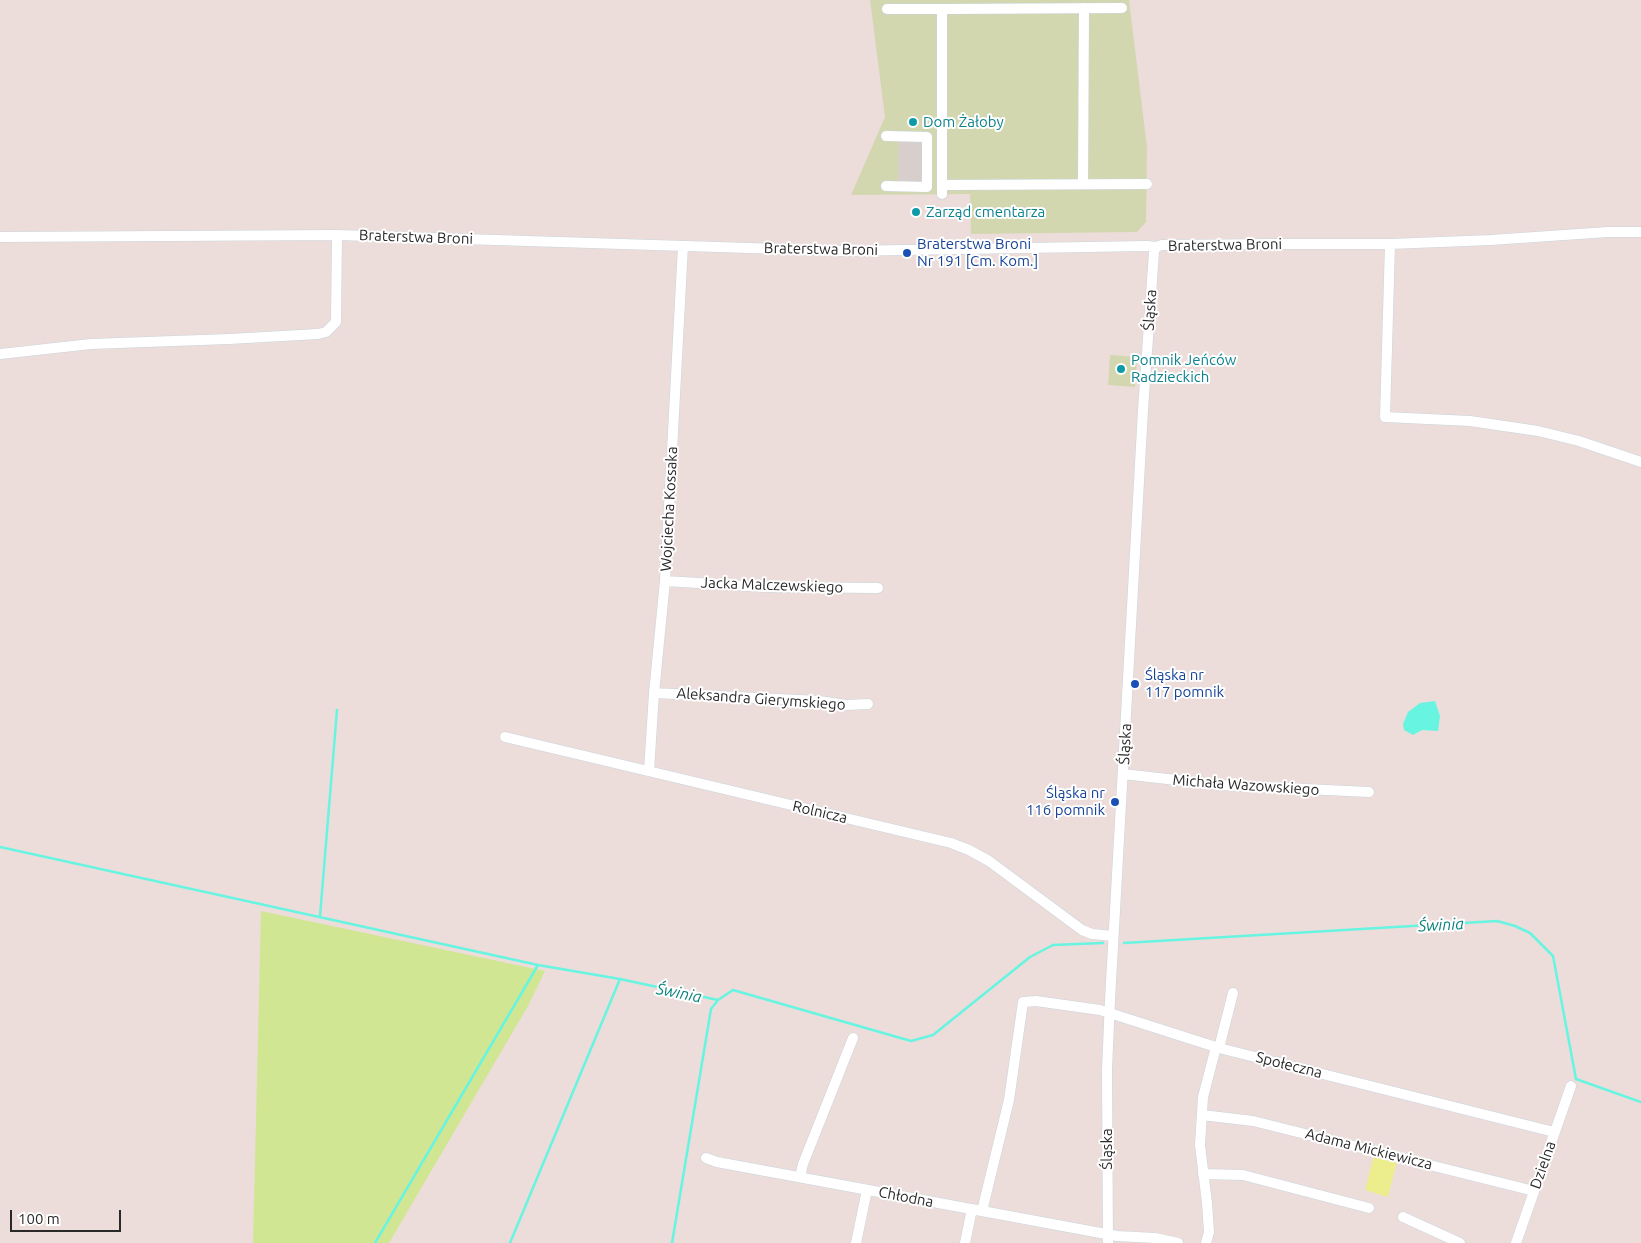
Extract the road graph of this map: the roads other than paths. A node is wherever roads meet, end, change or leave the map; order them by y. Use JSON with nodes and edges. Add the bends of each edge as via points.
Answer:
{"nodes":[{"id":1,"x":1084,"y":8,"type":"junction"},
{"id":2,"x":1122,"y":8,"type":"dead end"},
{"id":3,"x":887,"y":9,"type":"dead end"},
{"id":4,"x":942,"y":9,"type":"junction"},
{"id":5,"x":886,"y":136,"type":"dead end"},
{"id":6,"x":942,"y":136,"type":"junction"},
{"id":7,"x":927,"y":137,"type":"junction"},
{"id":8,"x":1082,"y":184,"type":"junction"},
{"id":9,"x":1147,"y":184,"type":"dead end"},
{"id":10,"x":886,"y":186,"type":"dead end"},
{"id":11,"x":927,"y":187,"type":"junction"},
{"id":12,"x":942,"y":189,"type":"junction"},
{"id":13,"x":1641,"y":232,"type":"edge"},
{"id":14,"x":337,"y":235,"type":"junction"},
{"id":15,"x":0,"y":237,"type":"edge"},
{"id":16,"x":1390,"y":244,"type":"junction"},
{"id":17,"x":682,"y":246,"type":"junction"},
{"id":18,"x":1156,"y":247,"type":"junction"},
{"id":19,"x":0,"y":354,"type":"edge"},
{"id":20,"x":1641,"y":462,"type":"edge"},
{"id":21,"x":666,"y":581,"type":"junction"},
{"id":22,"x":878,"y":588,"type":"dead end"},
{"id":23,"x":654,"y":692,"type":"junction"},
{"id":24,"x":868,"y":704,"type":"dead end"},
{"id":25,"x":505,"y":737,"type":"dead end"},
{"id":26,"x":649,"y":771,"type":"junction"},
{"id":27,"x":1123,"y":774,"type":"junction"},
{"id":28,"x":1369,"y":792,"type":"dead end"},
{"id":29,"x":1113,"y":936,"type":"junction"},
{"id":30,"x":1233,"y":993,"type":"dead end"},
{"id":31,"x":1109,"y":1012,"type":"junction"},
{"id":32,"x":853,"y":1038,"type":"dead end"},
{"id":33,"x":1217,"y":1047,"type":"junction"},
{"id":34,"x":1571,"y":1086,"type":"dead end"},
{"id":35,"x":1202,"y":1115,"type":"junction"},
{"id":36,"x":1554,"y":1132,"type":"junction"},
{"id":37,"x":706,"y":1158,"type":"dead end"},
{"id":38,"x":1203,"y":1174,"type":"junction"},
{"id":39,"x":800,"y":1177,"type":"junction"},
{"id":40,"x":867,"y":1190,"type":"junction"},
{"id":41,"x":1534,"y":1191,"type":"junction"},
{"id":42,"x":1369,"y":1208,"type":"dead end"},
{"id":43,"x":977,"y":1210,"type":"junction"},
{"id":44,"x":1403,"y":1217,"type":"dead end"},
{"id":45,"x":1108,"y":1239,"type":"edge"},
{"id":46,"x":856,"y":1243,"type":"edge"},
{"id":47,"x":965,"y":1243,"type":"edge"},
{"id":48,"x":1178,"y":1243,"type":"edge"},
{"id":49,"x":1206,"y":1243,"type":"edge"},
{"id":50,"x":1460,"y":1243,"type":"edge"},
{"id":51,"x":1516,"y":1243,"type":"edge"}],
"edges":[{"from":1,"to":2,"type":"street"},
{"from":1,"to":4,"type":"street"},
{"from":1,"to":8,"type":"street"},
{"from":3,"to":4,"type":"street"},
{"from":4,"to":6,"type":"street"},
{"from":5,"to":7,"type":"street"},
{"from":6,"to":7,"type":"street"},
{"from":6,"to":12,"type":"street"},
{"from":7,"to":11,"type":"street"},
{"from":8,"to":9,"type":"street"},
{"from":8,"to":12,"type":"street"},
{"from":10,"to":11,"type":"street"},
{"from":11,"to":12,"type":"street"},
{"from":13,"to":16,"type":"street","name":"Braterstwa Broni"},
{"from":14,"to":15,"type":"street","name":"Braterstwa Broni"},
{"from":14,"to":17,"type":"street","name":"Braterstwa Broni"},
{"from":14,"to":19,"type":"street","via":[[336,322],[326,332],[91,344]]},
{"from":16,"to":18,"type":"street","name":"Braterstwa Broni"},
{"from":16,"to":20,"type":"street","via":[[1385,417],[1470,421],[1538,431]]},
{"from":17,"to":18,"type":"street","name":"Braterstwa Broni","via":[[844,251]]},
{"from":17,"to":21,"type":"street","name":"Wojciecha Kossaka"},
{"from":18,"to":27,"type":"street","name":"Śląska"},
{"from":21,"to":22,"type":"street","name":"Jacka Malczewskiego","via":[[766,587]]},
{"from":21,"to":23,"type":"street","name":"Wojciecha Kossaka"},
{"from":23,"to":24,"type":"street","name":"Aleksandra Gierymskiego"},
{"from":23,"to":26,"type":"street","name":"Wojciecha Kossaka"},
{"from":25,"to":26,"type":"street","name":"Rolnicza"},
{"from":26,"to":29,"type":"street","name":"Rolnicza","via":[[960,847],[996,866],[1082,930]]},
{"from":27,"to":28,"type":"street","name":"Michała Wazowskiego","via":[[1220,785]]},
{"from":27,"to":29,"type":"street","name":"Śląska"},
{"from":29,"to":31,"type":"street","name":"Śląska"},
{"from":30,"to":33,"type":"street"},
{"from":31,"to":33,"type":"street","name":"Społeczna"},
{"from":31,"to":43,"type":"street","name":"Społeczna","via":[[1023,1002],[1009,1100]]},
{"from":31,"to":45,"type":"street","name":"Śląska"},
{"from":32,"to":39,"type":"street"},
{"from":33,"to":35,"type":"street","via":[[1203,1097]]},
{"from":33,"to":36,"type":"street","name":"Społeczna"},
{"from":34,"to":36,"type":"street","name":"Dzielna"},
{"from":35,"to":38,"type":"street","via":[[1200,1146]]},
{"from":35,"to":41,"type":"street","name":"Adama Mickiewicza","via":[[1254,1120]]},
{"from":36,"to":41,"type":"street","name":"Dzielna"},
{"from":37,"to":39,"type":"street","name":"Chłodna"},
{"from":38,"to":42,"type":"street","via":[[1243,1175]]},
{"from":38,"to":49,"type":"street","via":[[1209,1232]]},
{"from":39,"to":40,"type":"street","name":"Chłodna"},
{"from":40,"to":43,"type":"street","name":"Chłodna"},
{"from":40,"to":46,"type":"street"},
{"from":41,"to":51,"type":"street","name":"Dzielna"},
{"from":43,"to":45,"type":"street","name":"Chłodna"},
{"from":43,"to":47,"type":"street"},
{"from":44,"to":50,"type":"street"},
{"from":45,"to":48,"type":"street","name":"Chłodna","via":[[1150,1237]]}]}
